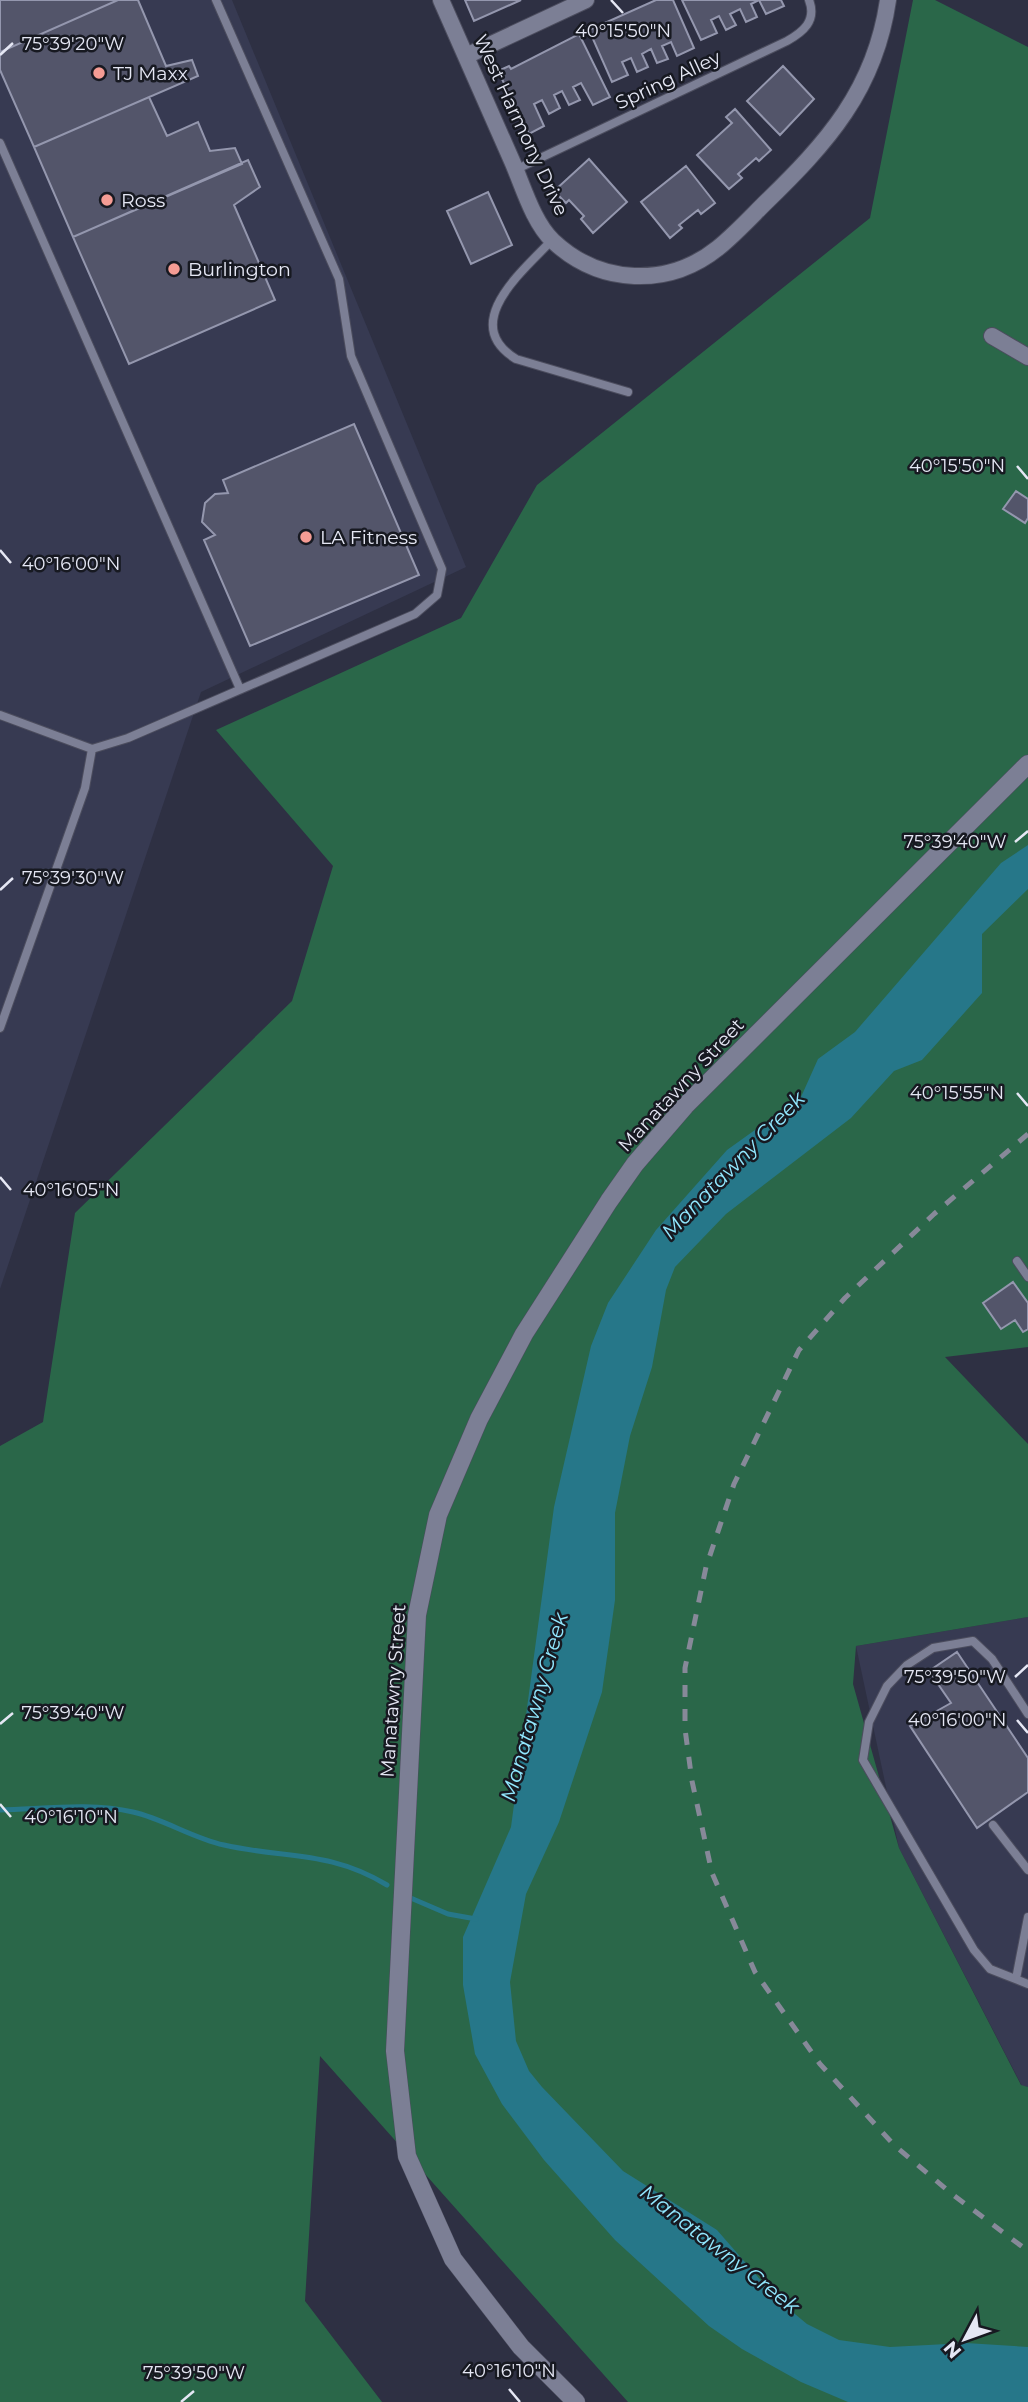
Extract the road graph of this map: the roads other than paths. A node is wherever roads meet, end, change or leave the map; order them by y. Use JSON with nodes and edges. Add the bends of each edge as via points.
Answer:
{"nodes":[{"id":1,"x":216,"y":0,"type":"edge"},
{"id":2,"x":441,"y":0,"type":"edge"},
{"id":3,"x":586,"y":0,"type":"edge"},
{"id":4,"x":809,"y":0,"type":"edge"},
{"id":5,"x":888,"y":0,"type":"edge"},
{"id":6,"x":466,"y":56,"type":"junction"},
{"id":7,"x":0,"y":143,"type":"edge"},
{"id":8,"x":516,"y":170,"type":"junction"},
{"id":9,"x":552,"y":240,"type":"junction"},
{"id":10,"x":992,"y":336,"type":"dead end"},
{"id":11,"x":1028,"y":357,"type":"edge"},
{"id":12,"x":628,"y":392,"type":"dead end"},
{"id":13,"x":240,"y":689,"type":"junction"},
{"id":14,"x":0,"y":715,"type":"edge"},
{"id":15,"x":92,"y":749,"type":"junction"},
{"id":16,"x":1028,"y":764,"type":"edge"},
{"id":17,"x":0,"y":1028,"type":"edge"},
{"id":18,"x":1017,"y":1261,"type":"dead end"},
{"id":19,"x":1028,"y":1277,"type":"edge"},
{"id":20,"x":1028,"y":1714,"type":"edge"},
{"id":21,"x":993,"y":1825,"type":"dead end"},
{"id":22,"x":1028,"y":1870,"type":"edge"},
{"id":23,"x":1028,"y":1917,"type":"edge"},
{"id":24,"x":1016,"y":1979,"type":"junction"},
{"id":25,"x":1028,"y":1984,"type":"edge"},
{"id":26,"x":576,"y":2402,"type":"edge"}],
"edges":[{"from":1,"to":13,"type":"lane","via":[[339,279],[351,356],[442,569],[438,595],[415,614]]},
{"from":2,"to":6,"type":"street","name":"West Harmony Drive"},
{"from":3,"to":6,"type":"street"},
{"from":4,"to":8,"type":"lane","name":"Spring Alley","via":[[813,14],[809,24],[786,41]]},
{"from":5,"to":9,"type":"street","name":"West Harmony Drive","via":[[876,54],[842,121],[802,167],[718,248],[681,271],[622,276],[586,263]]},
{"from":6,"to":8,"type":"street","name":"West Harmony Drive"},
{"from":7,"to":13,"type":"lane"},
{"from":8,"to":9,"type":"street","name":"West Harmony Drive"},
{"from":9,"to":12,"type":"lane","via":[[499,300],[493,322],[502,347],[516,359]]},
{"from":10,"to":11,"type":"street"},
{"from":13,"to":15,"type":"lane"},
{"from":14,"to":15,"type":"lane"},
{"from":15,"to":17,"type":"lane","via":[[85,788]]},
{"from":16,"to":26,"type":"street","name":"Manatawny Street","via":[[685,1106],[635,1164],[524,1334],[479,1419],[438,1515],[417,1615],[404,1857],[395,2050],[407,2156],[453,2259],[521,2347]]},
{"from":18,"to":19,"type":"lane"},
{"from":20,"to":24,"type":"lane","via":[[992,1659],[973,1641],[933,1648],[887,1686],[869,1723],[863,1760],[974,1950],[990,1969]]},
{"from":21,"to":22,"type":"lane"},
{"from":23,"to":24,"type":"lane"},
{"from":24,"to":25,"type":"lane"}]}
